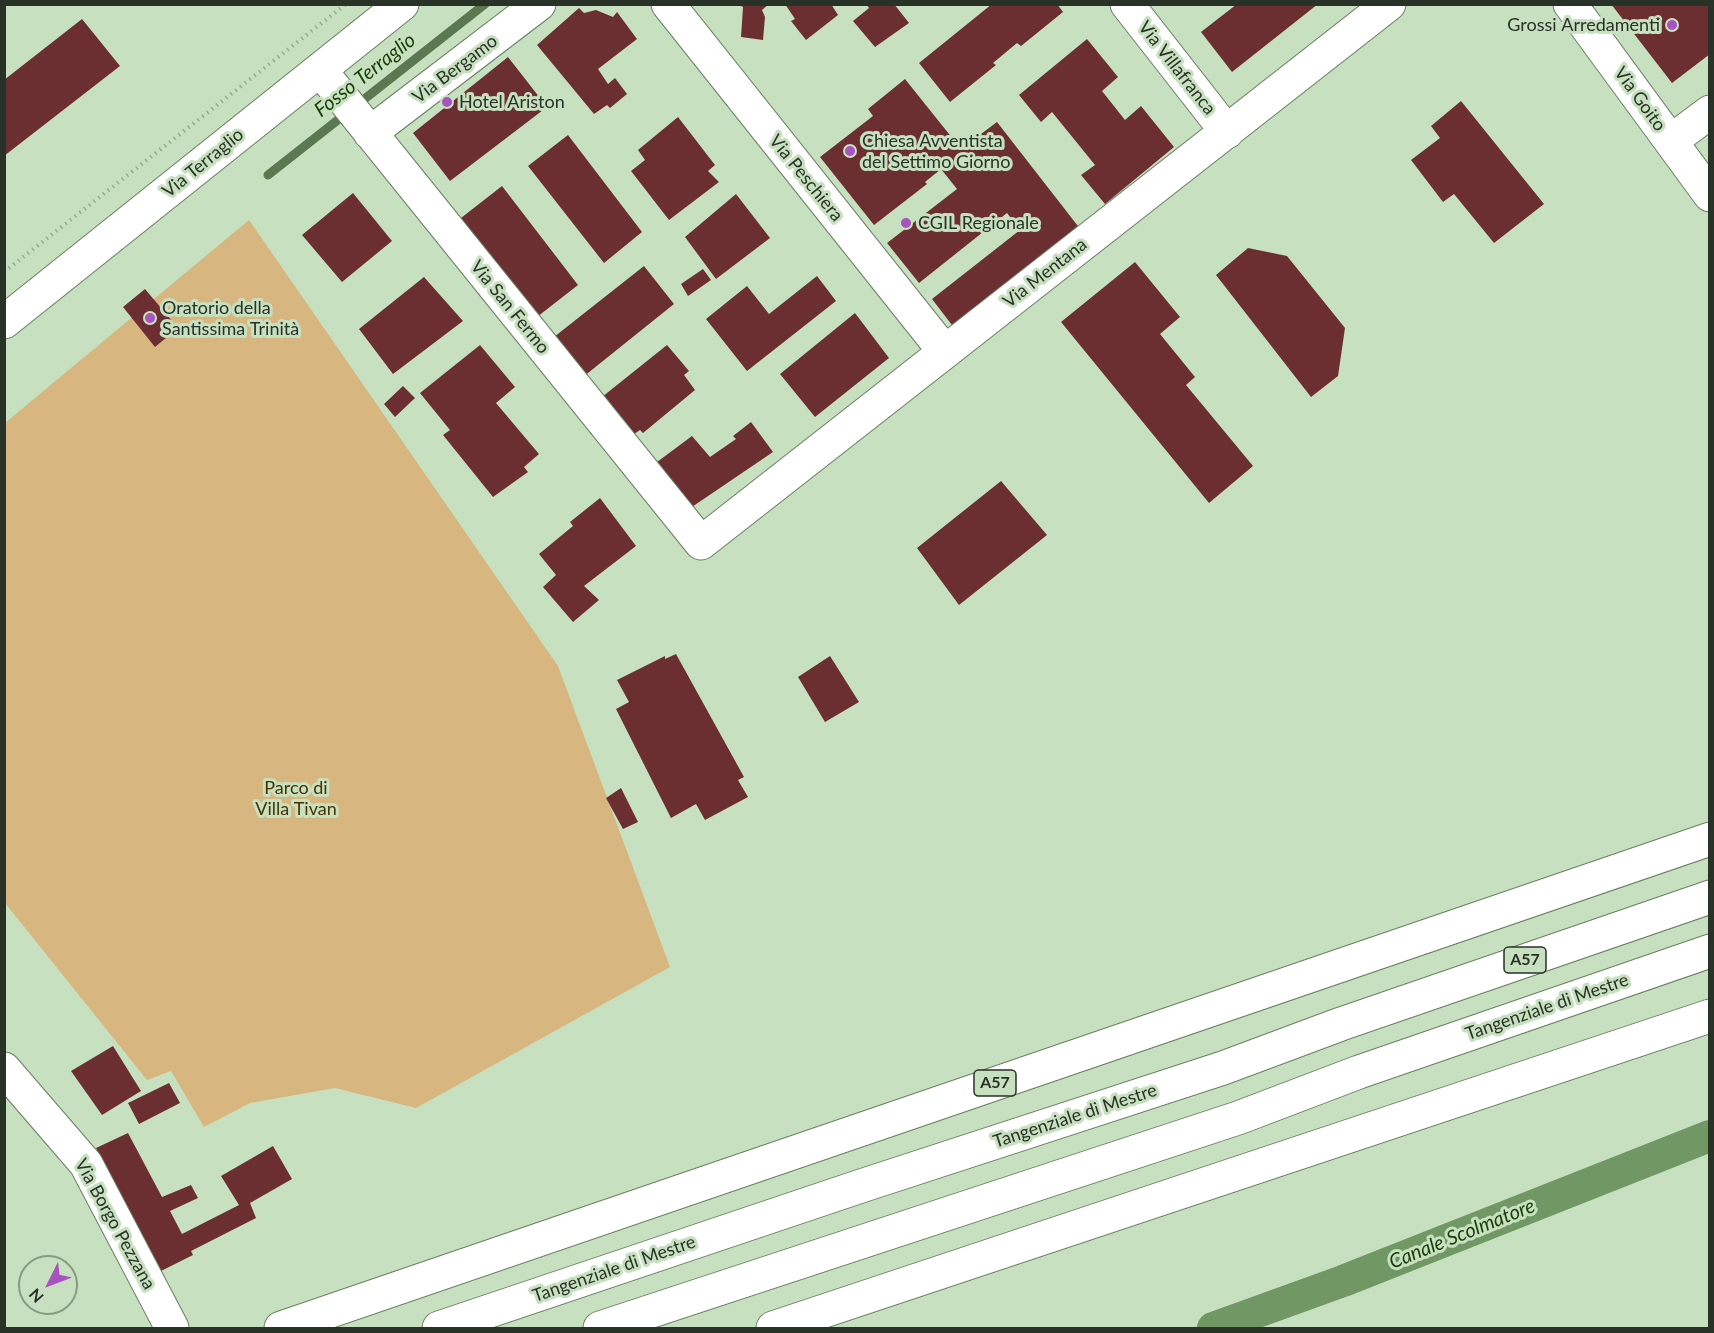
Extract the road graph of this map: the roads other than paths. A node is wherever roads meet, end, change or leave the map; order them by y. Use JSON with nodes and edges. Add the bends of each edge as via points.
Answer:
{"nodes":[{"id":1,"x":540,"y":4,"type":"edge"},
{"id":2,"x":668,"y":4,"type":"edge"},
{"id":3,"x":1126,"y":4,"type":"edge"},
{"id":4,"x":1389,"y":4,"type":"edge"},
{"id":5,"x":1570,"y":4,"type":"edge"},
{"id":6,"x":391,"y":8,"type":"edge"},
{"id":7,"x":346,"y":104,"type":"junction"},
{"id":8,"x":1710,"y":112,"type":"edge"},
{"id":9,"x":1227,"y":132,"type":"junction"},
{"id":10,"x":1671,"y":141,"type":"junction"},
{"id":11,"x":1710,"y":195,"type":"edge"},
{"id":12,"x":4,"y":322,"type":"edge"},
{"id":13,"x":945,"y":352,"type":"junction"},
{"id":14,"x":701,"y":543,"type":"joint"},
{"id":15,"x":1710,"y":839,"type":"edge"},
{"id":16,"x":1710,"y":897,"type":"edge"},
{"id":17,"x":1710,"y":951,"type":"edge"},
{"id":18,"x":1710,"y":1016,"type":"edge"},
{"id":19,"x":4,"y":1069,"type":"edge"},
{"id":20,"x":172,"y":1329,"type":"edge"},
{"id":21,"x":281,"y":1329,"type":"edge"},
{"id":22,"x":439,"y":1329,"type":"edge"},
{"id":23,"x":600,"y":1329,"type":"edge"},
{"id":24,"x":773,"y":1329,"type":"edge"}],
"edges":[{"from":1,"to":7,"type":"main road","name":"Via Bergamo"},
{"from":2,"to":13,"type":"main road","name":"Via Peschiera"},
{"from":3,"to":9,"type":"main road","name":"Via Villafranca"},
{"from":4,"to":9,"type":"main road","name":"Via Mentana"},
{"from":5,"to":10,"type":"main road","name":"Via Goito"},
{"from":6,"to":7,"type":"main road","name":"Via Terraglio"},
{"from":7,"to":12,"type":"main road","name":"Via Terraglio"},
{"from":7,"to":14,"type":"main road","name":"Via San Fermo"},
{"from":8,"to":10,"type":"main road"},
{"from":9,"to":13,"type":"main road","name":"Via Mentana"},
{"from":10,"to":11,"type":"main road","name":"Via Goito"},
{"from":13,"to":14,"type":"main road","name":"Via Mentana"},
{"from":15,"to":21,"type":"main road","number":"A57"},
{"from":16,"to":22,"type":"main road","name":"Tangenziale di Mestre","number":"A57","via":[[1223,1068]]},
{"from":17,"to":23,"type":"main road","name":"Tangenziale di Mestre","via":[[1359,1072],[1238,1118]]},
{"from":18,"to":24,"type":"main road"},
{"from":19,"to":20,"type":"main road","name":"Via Borgo Pezzana","via":[[86,1164]]}]}
